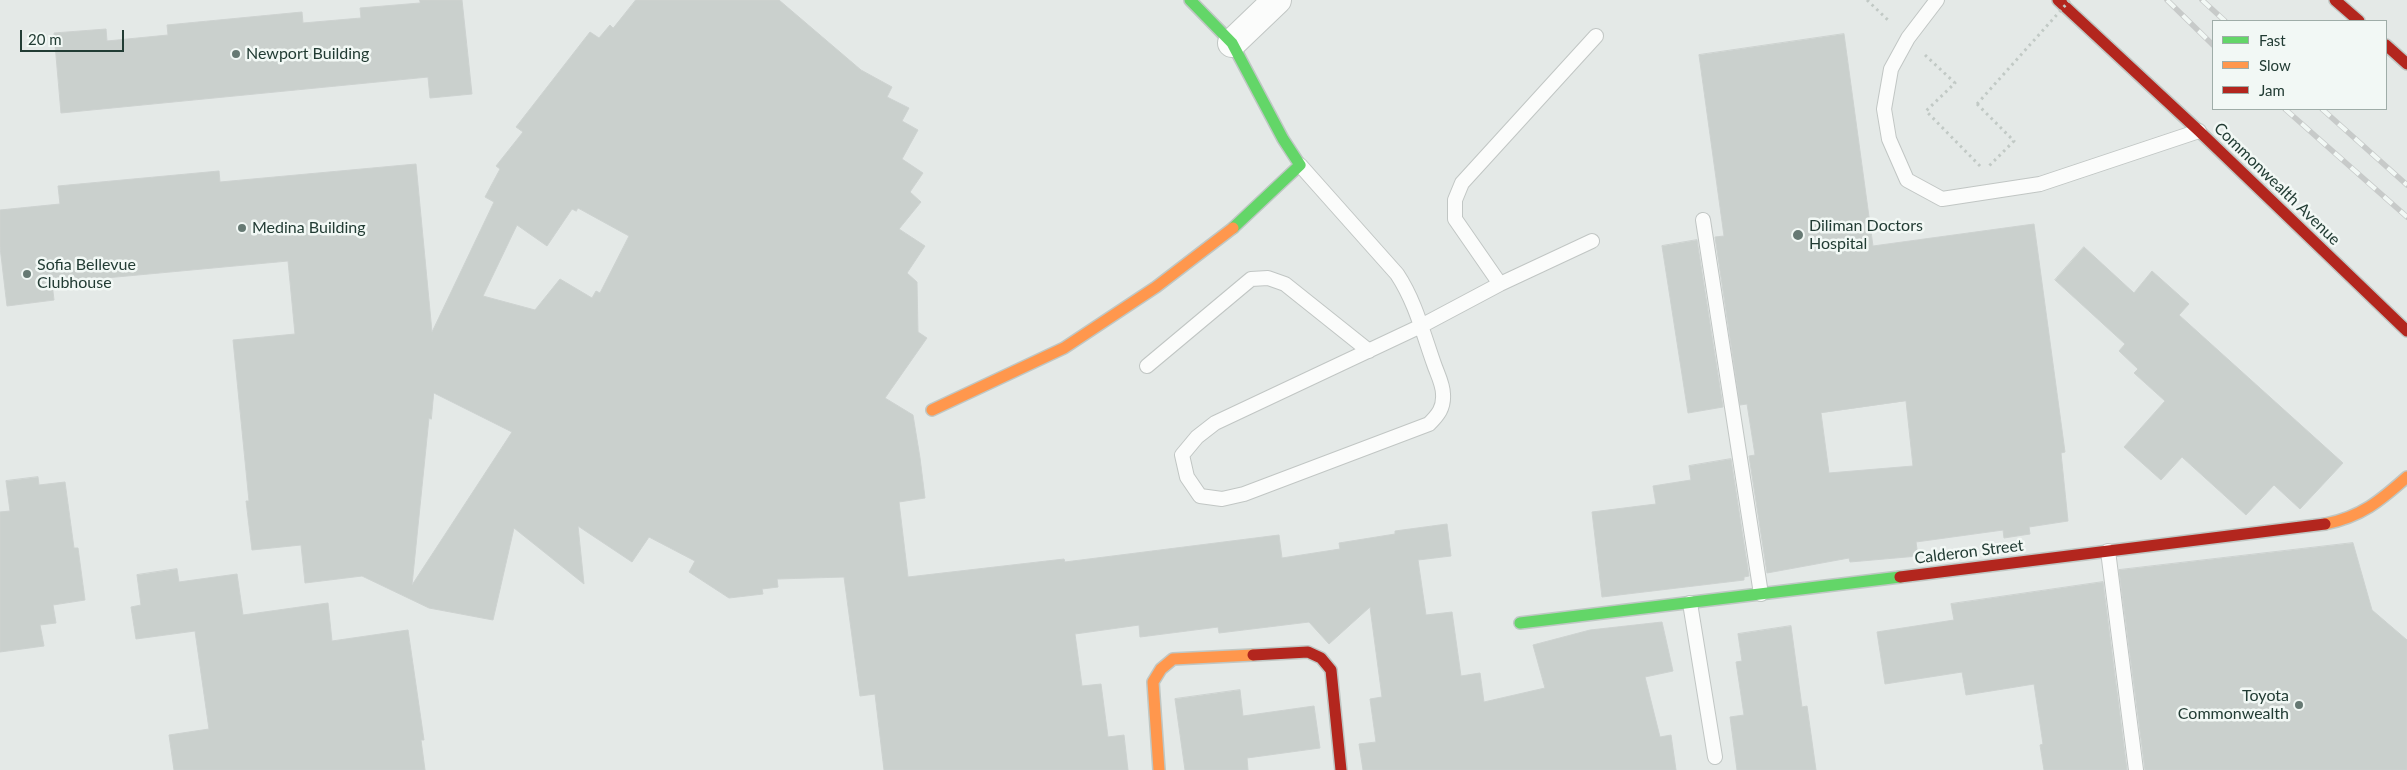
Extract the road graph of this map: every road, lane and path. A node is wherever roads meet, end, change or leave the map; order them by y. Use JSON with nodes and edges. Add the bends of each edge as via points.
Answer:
{"nodes":[{"id":1,"x":1190,"y":0,"type":"edge"},
{"id":2,"x":1277,"y":0,"type":"edge"},
{"id":3,"x":1937,"y":0,"type":"edge"},
{"id":4,"x":2058,"y":0,"type":"edge"},
{"id":5,"x":2070,"y":0,"type":"edge"},
{"id":6,"x":2335,"y":0,"type":"edge"},
{"id":7,"x":2358,"y":20,"type":"edge"},
{"id":8,"x":1596,"y":36,"type":"dead end"},
{"id":9,"x":1232,"y":43,"type":"junction"},
{"id":10,"x":2387,"y":46,"type":"edge"},
{"id":11,"x":2407,"y":64,"type":"edge"},
{"id":12,"x":1955,"y":83,"type":"dead end"},
{"id":13,"x":2199,"y":131,"type":"junction"},
{"id":14,"x":1300,"y":165,"type":"junction"},
{"id":15,"x":1702,"y":220,"type":"dead end"},
{"id":16,"x":1592,"y":241,"type":"dead end"},
{"id":17,"x":1500,"y":284,"type":"junction"},
{"id":18,"x":1421,"y":326,"type":"junction"},
{"id":19,"x":2407,"y":331,"type":"edge"},
{"id":20,"x":1369,"y":351,"type":"junction"},
{"id":21,"x":1147,"y":366,"type":"dead end"},
{"id":22,"x":932,"y":410,"type":"dead end"},
{"id":23,"x":2407,"y":477,"type":"edge"},
{"id":24,"x":2108,"y":551,"type":"junction"},
{"id":25,"x":1762,"y":594,"type":"junction"},
{"id":26,"x":1690,"y":603,"type":"junction"},
{"id":27,"x":1520,"y":623,"type":"dead end"},
{"id":28,"x":1715,"y":757,"type":"dead end"},
{"id":29,"x":1158,"y":770,"type":"edge"},
{"id":30,"x":1341,"y":770,"type":"edge"},
{"id":31,"x":2136,"y":770,"type":"edge"}],
"edges":[{"from":1,"to":9,"type":"street"},
{"from":2,"to":9,"type":"street"},
{"from":3,"to":13,"type":"lane","via":[[1908,38],[1891,69],[1884,109],[1889,139],[1907,180],[1942,199],[2040,184]]},
{"from":4,"to":13,"type":"street","name":"Commonwealth Avenue"},
{"from":5,"to":12,"type":"path","bridge":true,"via":[[1977,104],[2014,141],[1984,170],[1926,111]]},
{"from":6,"to":7,"type":"street"},
{"from":8,"to":17,"type":"lane","via":[[1462,183],[1455,200],[1455,219]]},
{"from":9,"to":14,"type":"street"},
{"from":10,"to":11,"type":"street"},
{"from":13,"to":19,"type":"street","name":"Commonwealth Avenue"},
{"from":14,"to":18,"type":"lane","via":[[1397,274],[1408,291]]},
{"from":14,"to":22,"type":"street","via":[[1224,237],[1156,288],[1064,348]]},
{"from":15,"to":25,"type":"lane"},
{"from":16,"to":17,"type":"lane"},
{"from":17,"to":18,"type":"lane"},
{"from":18,"to":20,"type":"lane"},
{"from":18,"to":20,"type":"lane","via":[[1443,393],[1441,411],[1429,424],[1244,494],[1222,499],[1200,496],[1187,477],[1182,455],[1197,436],[1215,423]]},
{"from":20,"to":21,"type":"lane","via":[[1285,284],[1268,278],[1251,279]]},
{"from":23,"to":24,"type":"street","name":"Calderon Street","via":[[2375,505],[2346,520],[2312,527]]},
{"from":24,"to":25,"type":"street","name":"Calderon Street"},
{"from":24,"to":31,"type":"lane"},
{"from":25,"to":26,"type":"street","name":"Calderon Street"},
{"from":26,"to":27,"type":"street","name":"Calderon Street"},
{"from":26,"to":28,"type":"lane"},
{"from":29,"to":30,"type":"street","via":[[1153,682],[1173,659],[1308,652],[1321,658],[1331,670]]}]}
